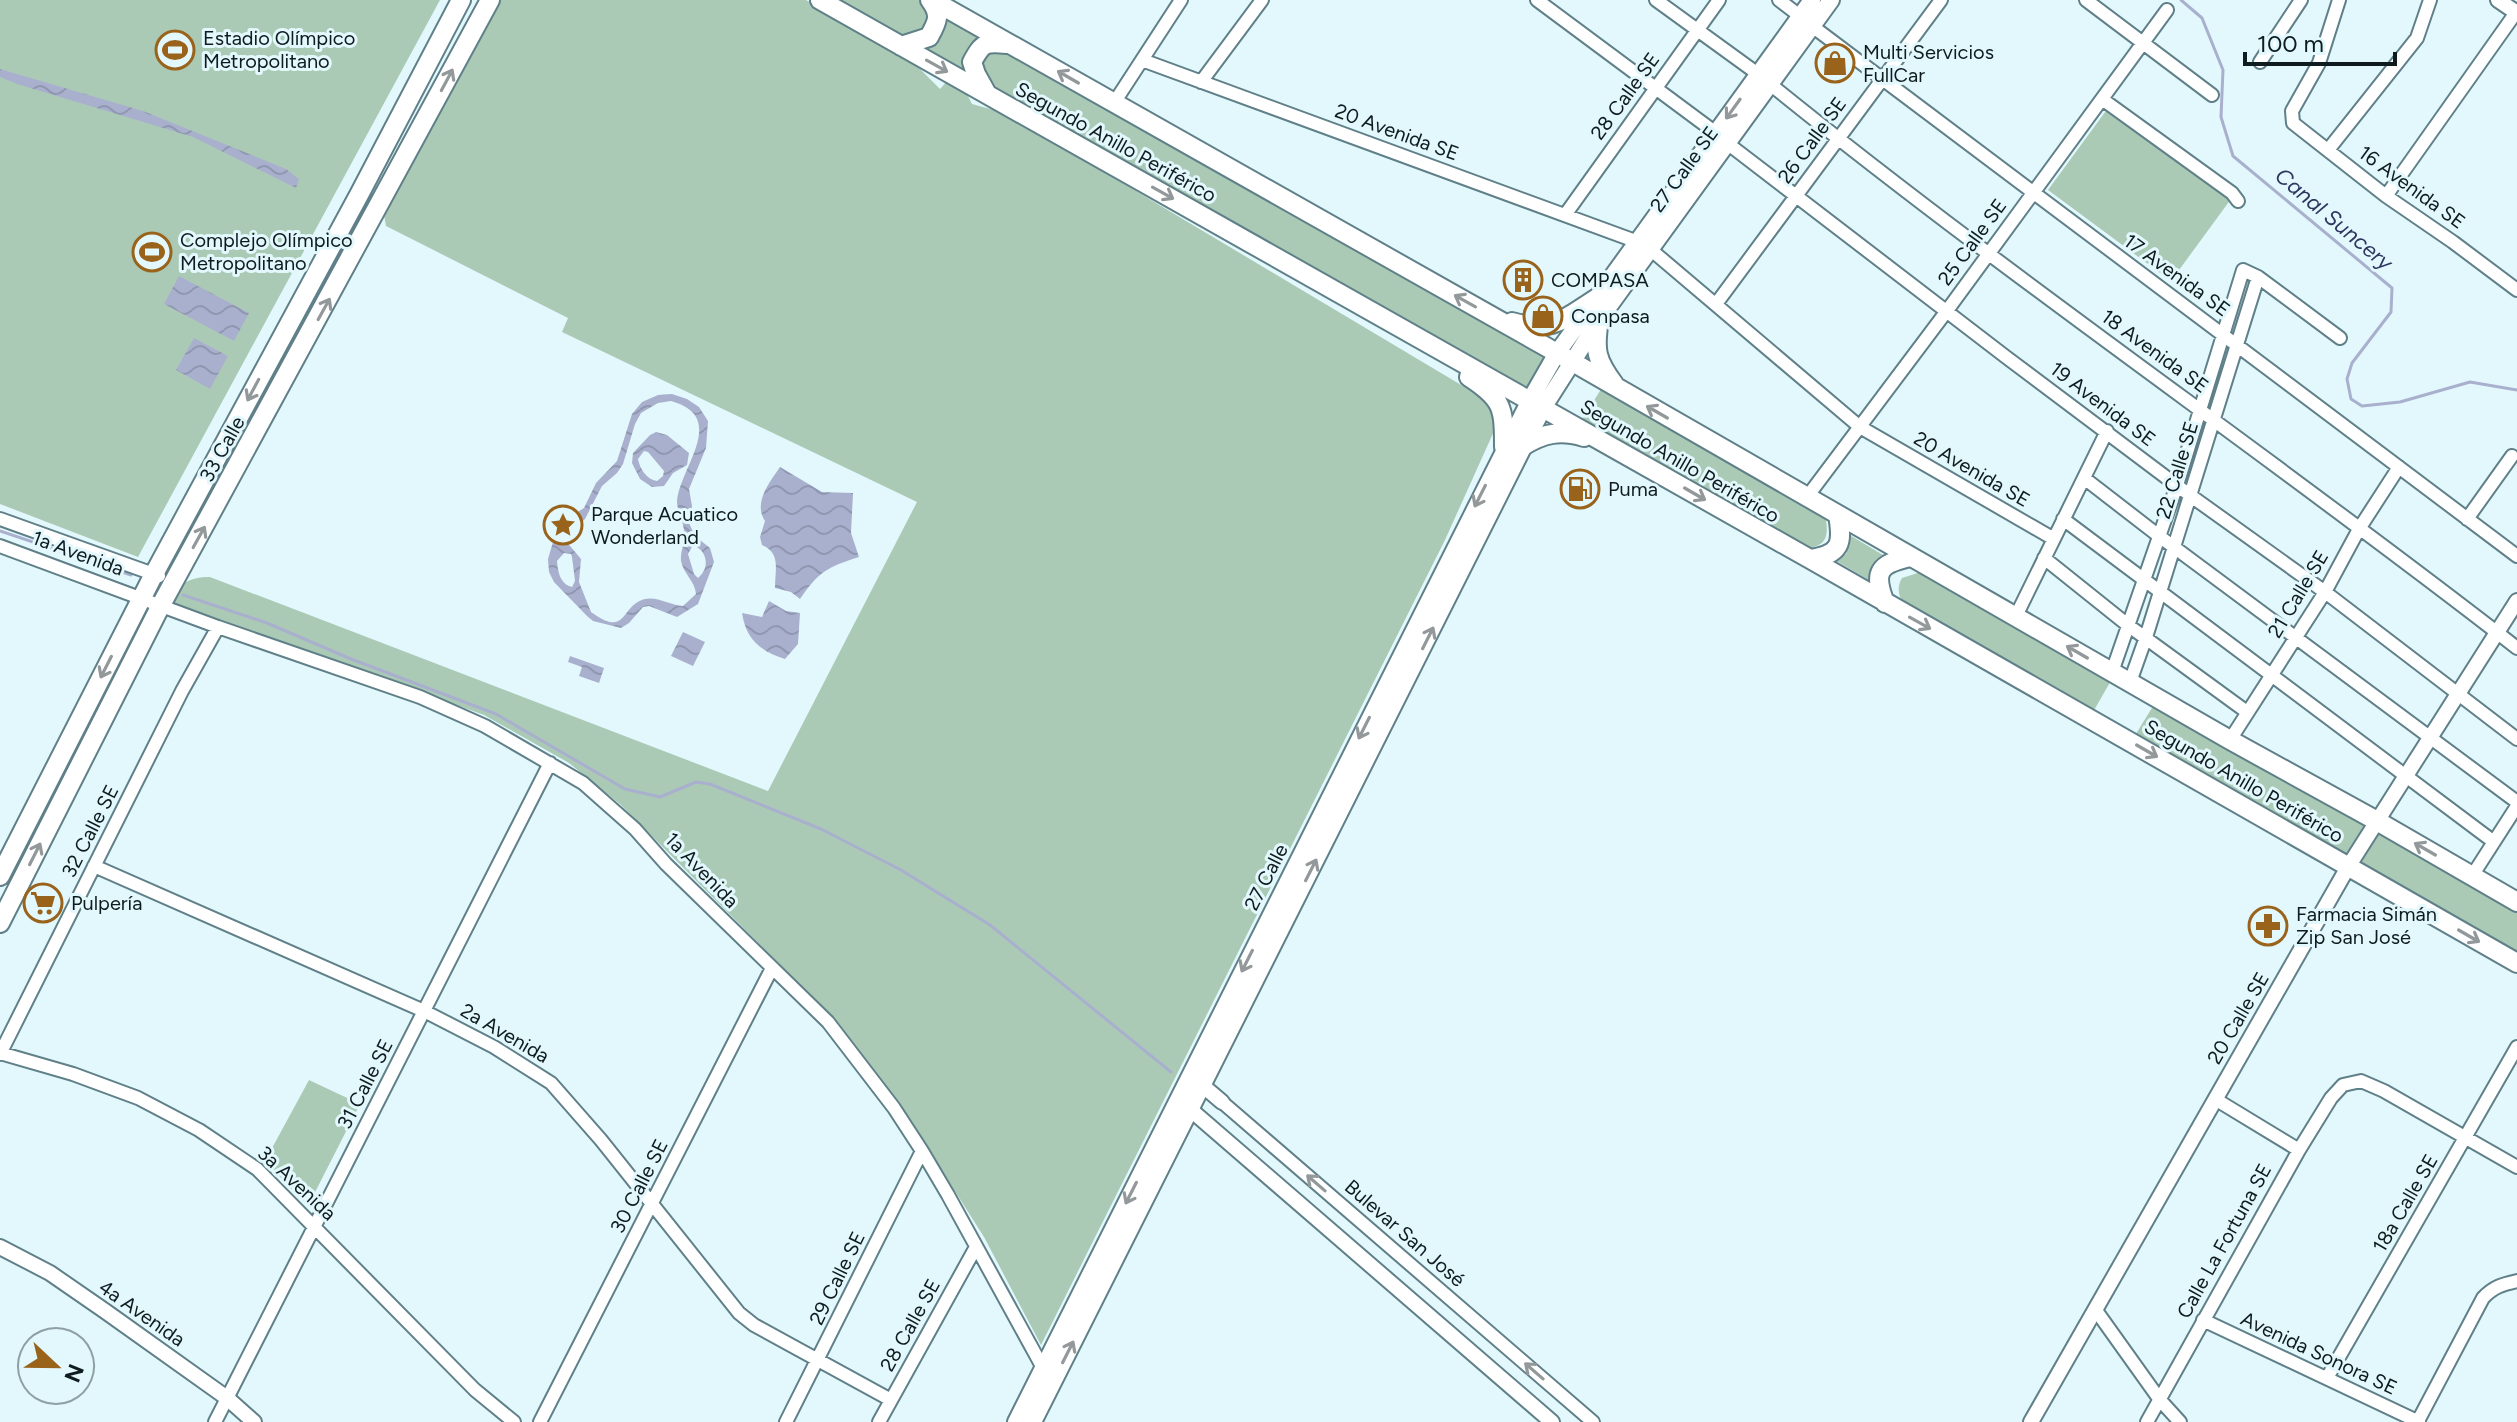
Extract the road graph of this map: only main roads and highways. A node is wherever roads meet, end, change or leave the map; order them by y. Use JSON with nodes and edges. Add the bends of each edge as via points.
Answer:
{"nodes":[{"id":1,"x":461,"y":0,"type":"edge"},
{"id":2,"x":490,"y":0,"type":"edge"},
{"id":3,"x":820,"y":0,"type":"edge"},
{"id":4,"x":931,"y":0,"type":"edge"},
{"id":5,"x":1812,"y":0,"type":"edge"},
{"id":6,"x":1831,"y":0,"type":"edge"},
{"id":7,"x":1806,"y":21,"type":"junction"},
{"id":8,"x":1010,"y":44,"type":"junction"},
{"id":9,"x":901,"y":46,"type":"junction"},
{"id":10,"x":988,"y":94,"type":"junction"},
{"id":11,"x":360,"y":193,"type":"junction"},
{"id":12,"x":370,"y":224,"type":"junction"},
{"id":13,"x":1644,"y":246,"type":"junction"},
{"id":14,"x":1597,"y":298,"type":"junction"},
{"id":15,"x":1495,"y":318,"type":"junction"},
{"id":16,"x":1599,"y":320,"type":"junction"},
{"id":17,"x":1392,"y":322,"type":"junction"},
{"id":18,"x":1564,"y":358,"type":"junction"},
{"id":19,"x":1618,"y":390,"type":"junction"},
{"id":20,"x":1536,"y":404,"type":"junction"},
{"id":21,"x":1606,"y":443,"type":"junction"},
{"id":22,"x":1514,"y":447,"type":"junction"},
{"id":23,"x":1838,"y":515,"type":"junction"},
{"id":24,"x":1911,"y":557,"type":"junction"},
{"id":25,"x":1810,"y":559,"type":"junction"},
{"id":26,"x":1885,"y":603,"type":"junction"},
{"id":27,"x":0,"y":876,"type":"edge"},
{"id":28,"x":2517,"y":902,"type":"edge"},
{"id":29,"x":0,"y":923,"type":"edge"},
{"id":30,"x":2517,"y":963,"type":"edge"},
{"id":31,"x":1184,"y":1104,"type":"junction"},
{"id":32,"x":1016,"y":1422,"type":"edge"},
{"id":33,"x":1033,"y":1422,"type":"edge"}],
"edges":[{"from":1,"to":11,"type":"main road","name":"33 Calle"},
{"from":12,"to":2,"type":"main road","name":"33 Calle","one_way":true},
{"from":3,"to":9,"type":"main road","name":"Segundo Anillo Periférico"},
{"from":4,"to":8,"type":"main road","name":"Segundo Anillo Periférico"},
{"from":4,"to":9,"type":"main road","via":[[937,23],[929,37]]},
{"from":5,"to":7,"type":"main road","name":"27 Calle SE"},
{"from":6,"to":7,"type":"main road","name":"27 Calle SE"},
{"from":7,"to":13,"type":"main road","name":"27 Calle SE"},
{"from":8,"to":10,"type":"main road","via":[[981,46],[972,62]]},
{"from":15,"to":8,"type":"main road","name":"Segundo Anillo Periférico","one_way":true},
{"from":9,"to":10,"type":"main road","name":"Segundo Anillo Periférico","one_way":true},
{"from":10,"to":17,"type":"main road","name":"Segundo Anillo Periférico","one_way":true},
{"from":11,"to":12,"type":"main road"},
{"from":11,"to":27,"type":"main road","name":"33 Calle","one_way":true,"via":[[141,598]]},
{"from":29,"to":12,"type":"main road","name":"33 Calle","one_way":true,"via":[[161,605]]},
{"from":13,"to":14,"type":"main road","name":"27 Calle SE"},
{"from":13,"to":16,"type":"main road","name":"27 Calle SE"},
{"from":14,"to":15,"type":"main road","via":[[1541,328]]},
{"from":14,"to":18,"type":"main road","name":"27 Calle SE"},
{"from":15,"to":18,"type":"main road","name":"Segundo Anillo Periférico"},
{"from":16,"to":18,"type":"main road","name":"27 Calle SE"},
{"from":16,"to":19,"type":"main road","via":[[1597,356]]},
{"from":17,"to":20,"type":"main road","name":"Segundo Anillo Periférico"},
{"from":17,"to":22,"type":"main road","via":[[1494,396]]},
{"from":18,"to":19,"type":"main road","name":"Segundo Anillo Periférico"},
{"from":18,"to":20,"type":"main road","name":"27 Calle"},
{"from":23,"to":19,"type":"main road","name":"Segundo Anillo Periférico","one_way":true},
{"from":20,"to":21,"type":"main road","name":"Segundo Anillo Periférico"},
{"from":20,"to":22,"type":"main road","name":"27 Calle"},
{"from":21,"to":22,"type":"main road","via":[[1551,433]]},
{"from":21,"to":25,"type":"main road","name":"Segundo Anillo Periférico","one_way":true},
{"from":22,"to":31,"type":"main road","name":"27 Calle"},
{"from":23,"to":24,"type":"main road","name":"Segundo Anillo Periférico"},
{"from":23,"to":25,"type":"main road","via":[[1841,531],[1835,551]]},
{"from":24,"to":26,"type":"main road","via":[[1891,561],[1878,576]]},
{"from":28,"to":24,"type":"main road","name":"Segundo Anillo Periférico","one_way":true},
{"from":25,"to":26,"type":"main road","name":"Segundo Anillo Periférico"},
{"from":26,"to":30,"type":"main road","name":"Segundo Anillo Periférico","one_way":true},
{"from":31,"to":32,"type":"main road","name":"27 Calle","one_way":true},
{"from":33,"to":31,"type":"main road","name":"27 Calle","one_way":true}]}
